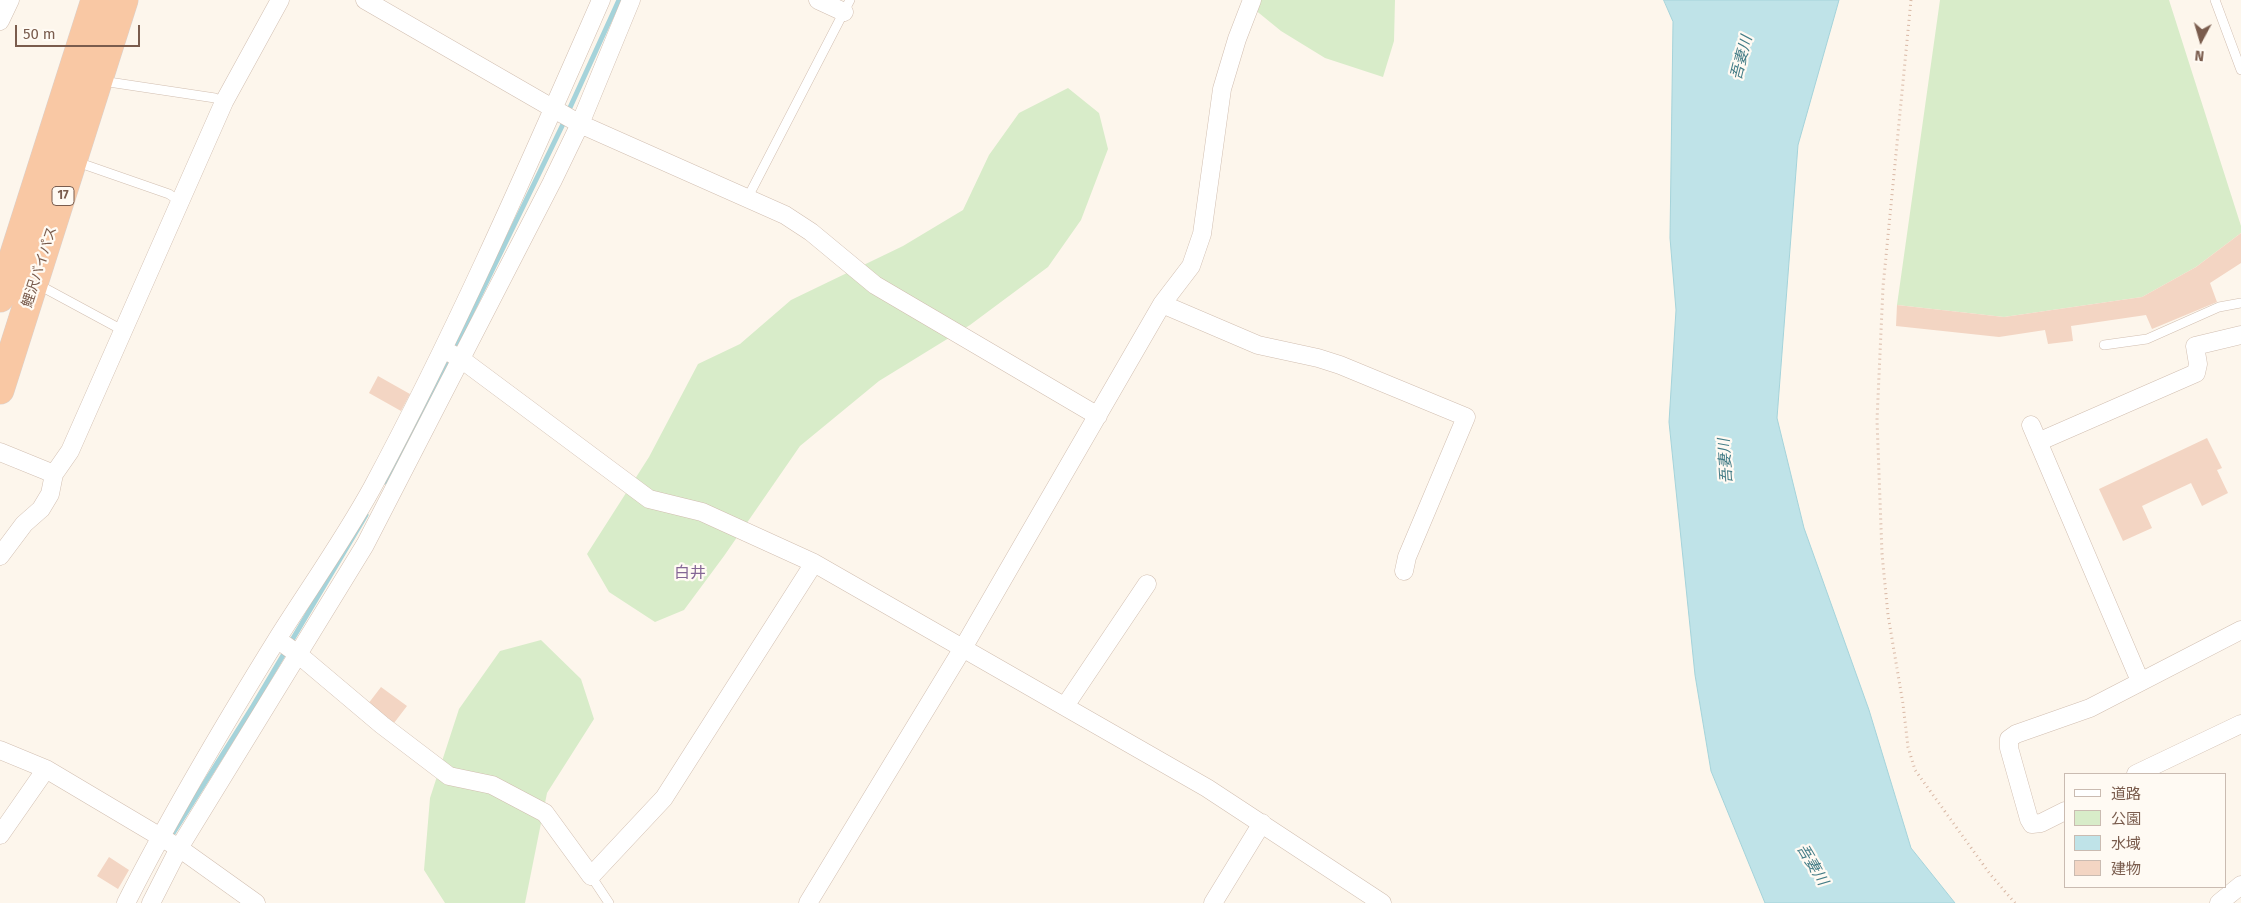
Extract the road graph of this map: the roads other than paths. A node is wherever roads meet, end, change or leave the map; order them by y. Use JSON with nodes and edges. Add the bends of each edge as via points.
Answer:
{"nodes":[{"id":1,"x":10,"y":0,"type":"edge"},
{"id":2,"x":95,"y":0,"type":"edge"},
{"id":3,"x":124,"y":0,"type":"edge"},
{"id":4,"x":280,"y":0,"type":"edge"},
{"id":5,"x":365,"y":0,"type":"edge"},
{"id":6,"x":601,"y":0,"type":"edge"},
{"id":7,"x":631,"y":0,"type":"edge"},
{"id":8,"x":818,"y":0,"type":"edge"},
{"id":9,"x":1252,"y":0,"type":"edge"},
{"id":10,"x":2215,"y":0,"type":"edge"},
{"id":11,"x":847,"y":6,"type":"edge"},
{"id":12,"x":0,"y":21,"type":"edge"},
{"id":13,"x":2241,"y":70,"type":"edge"},
{"id":14,"x":99,"y":81,"type":"junction"},
{"id":15,"x":224,"y":102,"type":"junction"},
{"id":16,"x":567,"y":116,"type":"junction"},
{"id":17,"x":75,"y":161,"type":"junction"},
{"id":18,"x":748,"y":197,"type":"junction"},
{"id":19,"x":179,"y":201,"type":"junction"},
{"id":20,"x":35,"y":283,"type":"junction"},
{"id":21,"x":0,"y":298,"type":"edge"},
{"id":22,"x":2241,"y":303,"type":"edge"},
{"id":23,"x":1162,"y":304,"type":"junction"},
{"id":24,"x":124,"y":331,"type":"junction"},
{"id":25,"x":2241,"y":335,"type":"edge"},
{"id":26,"x":2104,"y":345,"type":"dead end"},
{"id":27,"x":451,"y":354,"type":"junction"},
{"id":28,"x":0,"y":390,"type":"edge"},
{"id":29,"x":1098,"y":416,"type":"junction"},
{"id":30,"x":2031,"y":425,"type":"dead end"},
{"id":31,"x":2038,"y":442,"type":"junction"},
{"id":32,"x":0,"y":452,"type":"edge"},
{"id":33,"x":54,"y":474,"type":"junction"},
{"id":34,"x":0,"y":556,"type":"edge"},
{"id":35,"x":814,"y":563,"type":"junction"},
{"id":36,"x":1404,"y":571,"type":"dead end"},
{"id":37,"x":1147,"y":584,"type":"dead end"},
{"id":38,"x":2241,"y":630,"type":"edge"},
{"id":39,"x":288,"y":647,"type":"junction"},
{"id":40,"x":963,"y":648,"type":"junction"},
{"id":41,"x":2140,"y":681,"type":"junction"},
{"id":42,"x":1065,"y":706,"type":"junction"},
{"id":43,"x":2241,"y":724,"type":"edge"},
{"id":44,"x":0,"y":750,"type":"edge"},
{"id":45,"x":46,"y":768,"type":"junction"},
{"id":46,"x":2138,"y":773,"type":"edge"},
{"id":47,"x":2064,"y":811,"type":"edge"},
{"id":48,"x":1262,"y":823,"type":"junction"},
{"id":49,"x":0,"y":835,"type":"edge"},
{"id":50,"x":168,"y":842,"type":"junction"},
{"id":51,"x":591,"y":876,"type":"junction"},
{"id":52,"x":2241,"y":885,"type":"edge"},
{"id":53,"x":126,"y":903,"type":"edge"},
{"id":54,"x":151,"y":903,"type":"edge"},
{"id":55,"x":256,"y":903,"type":"edge"},
{"id":56,"x":609,"y":903,"type":"edge"},
{"id":57,"x":808,"y":903,"type":"edge"},
{"id":58,"x":1213,"y":903,"type":"edge"},
{"id":59,"x":1382,"y":903,"type":"edge"},
{"id":60,"x":2219,"y":903,"type":"edge"}],
"edges":[{"from":1,"to":12,"type":"street"},
{"from":2,"to":21,"type":"highway","name":"鯉沢バイパス","number":"17"},
{"from":3,"to":14,"type":"highway","name":"鯉沢バイパス","number":"17"},
{"from":4,"to":15,"type":"street"},
{"from":5,"to":16,"type":"street"},
{"from":6,"to":16,"type":"street"},
{"from":7,"to":16,"type":"street"},
{"from":8,"to":11,"type":"street"},
{"from":9,"to":23,"type":"street","via":[[1222,89],[1202,234],[1191,266]]},
{"from":10,"to":13,"type":"lane"},
{"from":11,"to":18,"type":"lane"},
{"from":14,"to":15,"type":"lane"},
{"from":14,"to":17,"type":"highway","name":"鯉沢バイパス","number":"17"},
{"from":15,"to":19,"type":"street"},
{"from":16,"to":18,"type":"street"},
{"from":16,"to":27,"type":"street"},
{"from":16,"to":27,"type":"street"},
{"from":17,"to":19,"type":"lane","via":[[169,194]]},
{"from":17,"to":20,"type":"highway","name":"鯉沢バイパス","number":"17"},
{"from":18,"to":29,"type":"street","via":[[811,232],[875,285]]},
{"from":19,"to":24,"type":"street"},
{"from":20,"to":24,"type":"lane"},
{"from":20,"to":28,"type":"highway","name":"鯉沢バイパス","number":"17"},
{"from":22,"to":26,"type":"lane","via":[[2219,307],[2147,339]]},
{"from":23,"to":29,"type":"street"},
{"from":23,"to":36,"type":"street","via":[[1258,345],[1340,365],[1466,417]]},
{"from":24,"to":33,"type":"street","via":[[70,451]]},
{"from":25,"to":31,"type":"street","via":[[2195,346],[2196,374]]},
{"from":27,"to":35,"type":"street","via":[[649,499],[702,512]]},
{"from":27,"to":39,"type":"street","via":[[371,490]]},
{"from":27,"to":39,"type":"street","via":[[364,545]]},
{"from":29,"to":40,"type":"street"},
{"from":30,"to":31,"type":"street"},
{"from":31,"to":41,"type":"street"},
{"from":32,"to":33,"type":"street"},
{"from":33,"to":34,"type":"street","via":[[50,494],[41,509],[24,524]]},
{"from":35,"to":40,"type":"street"},
{"from":35,"to":51,"type":"street","via":[[664,798]]},
{"from":37,"to":42,"type":"street"},
{"from":38,"to":41,"type":"street"},
{"from":39,"to":50,"type":"street"},
{"from":39,"to":50,"type":"street"},
{"from":39,"to":51,"type":"street","via":[[449,776],[492,784],[545,813]]},
{"from":40,"to":42,"type":"street"},
{"from":40,"to":57,"type":"street"},
{"from":41,"to":47,"type":"street","via":[[2090,708],[2009,739],[2028,819],[2032,824],[2042,822]]},
{"from":42,"to":48,"type":"street"},
{"from":43,"to":46,"type":"street"},
{"from":44,"to":45,"type":"street"},
{"from":45,"to":49,"type":"street"},
{"from":45,"to":50,"type":"street"},
{"from":48,"to":58,"type":"street"},
{"from":48,"to":59,"type":"street"},
{"from":50,"to":53,"type":"street"},
{"from":50,"to":54,"type":"street"},
{"from":50,"to":55,"type":"street"},
{"from":51,"to":56,"type":"lane"},
{"from":52,"to":60,"type":"street"}]}
